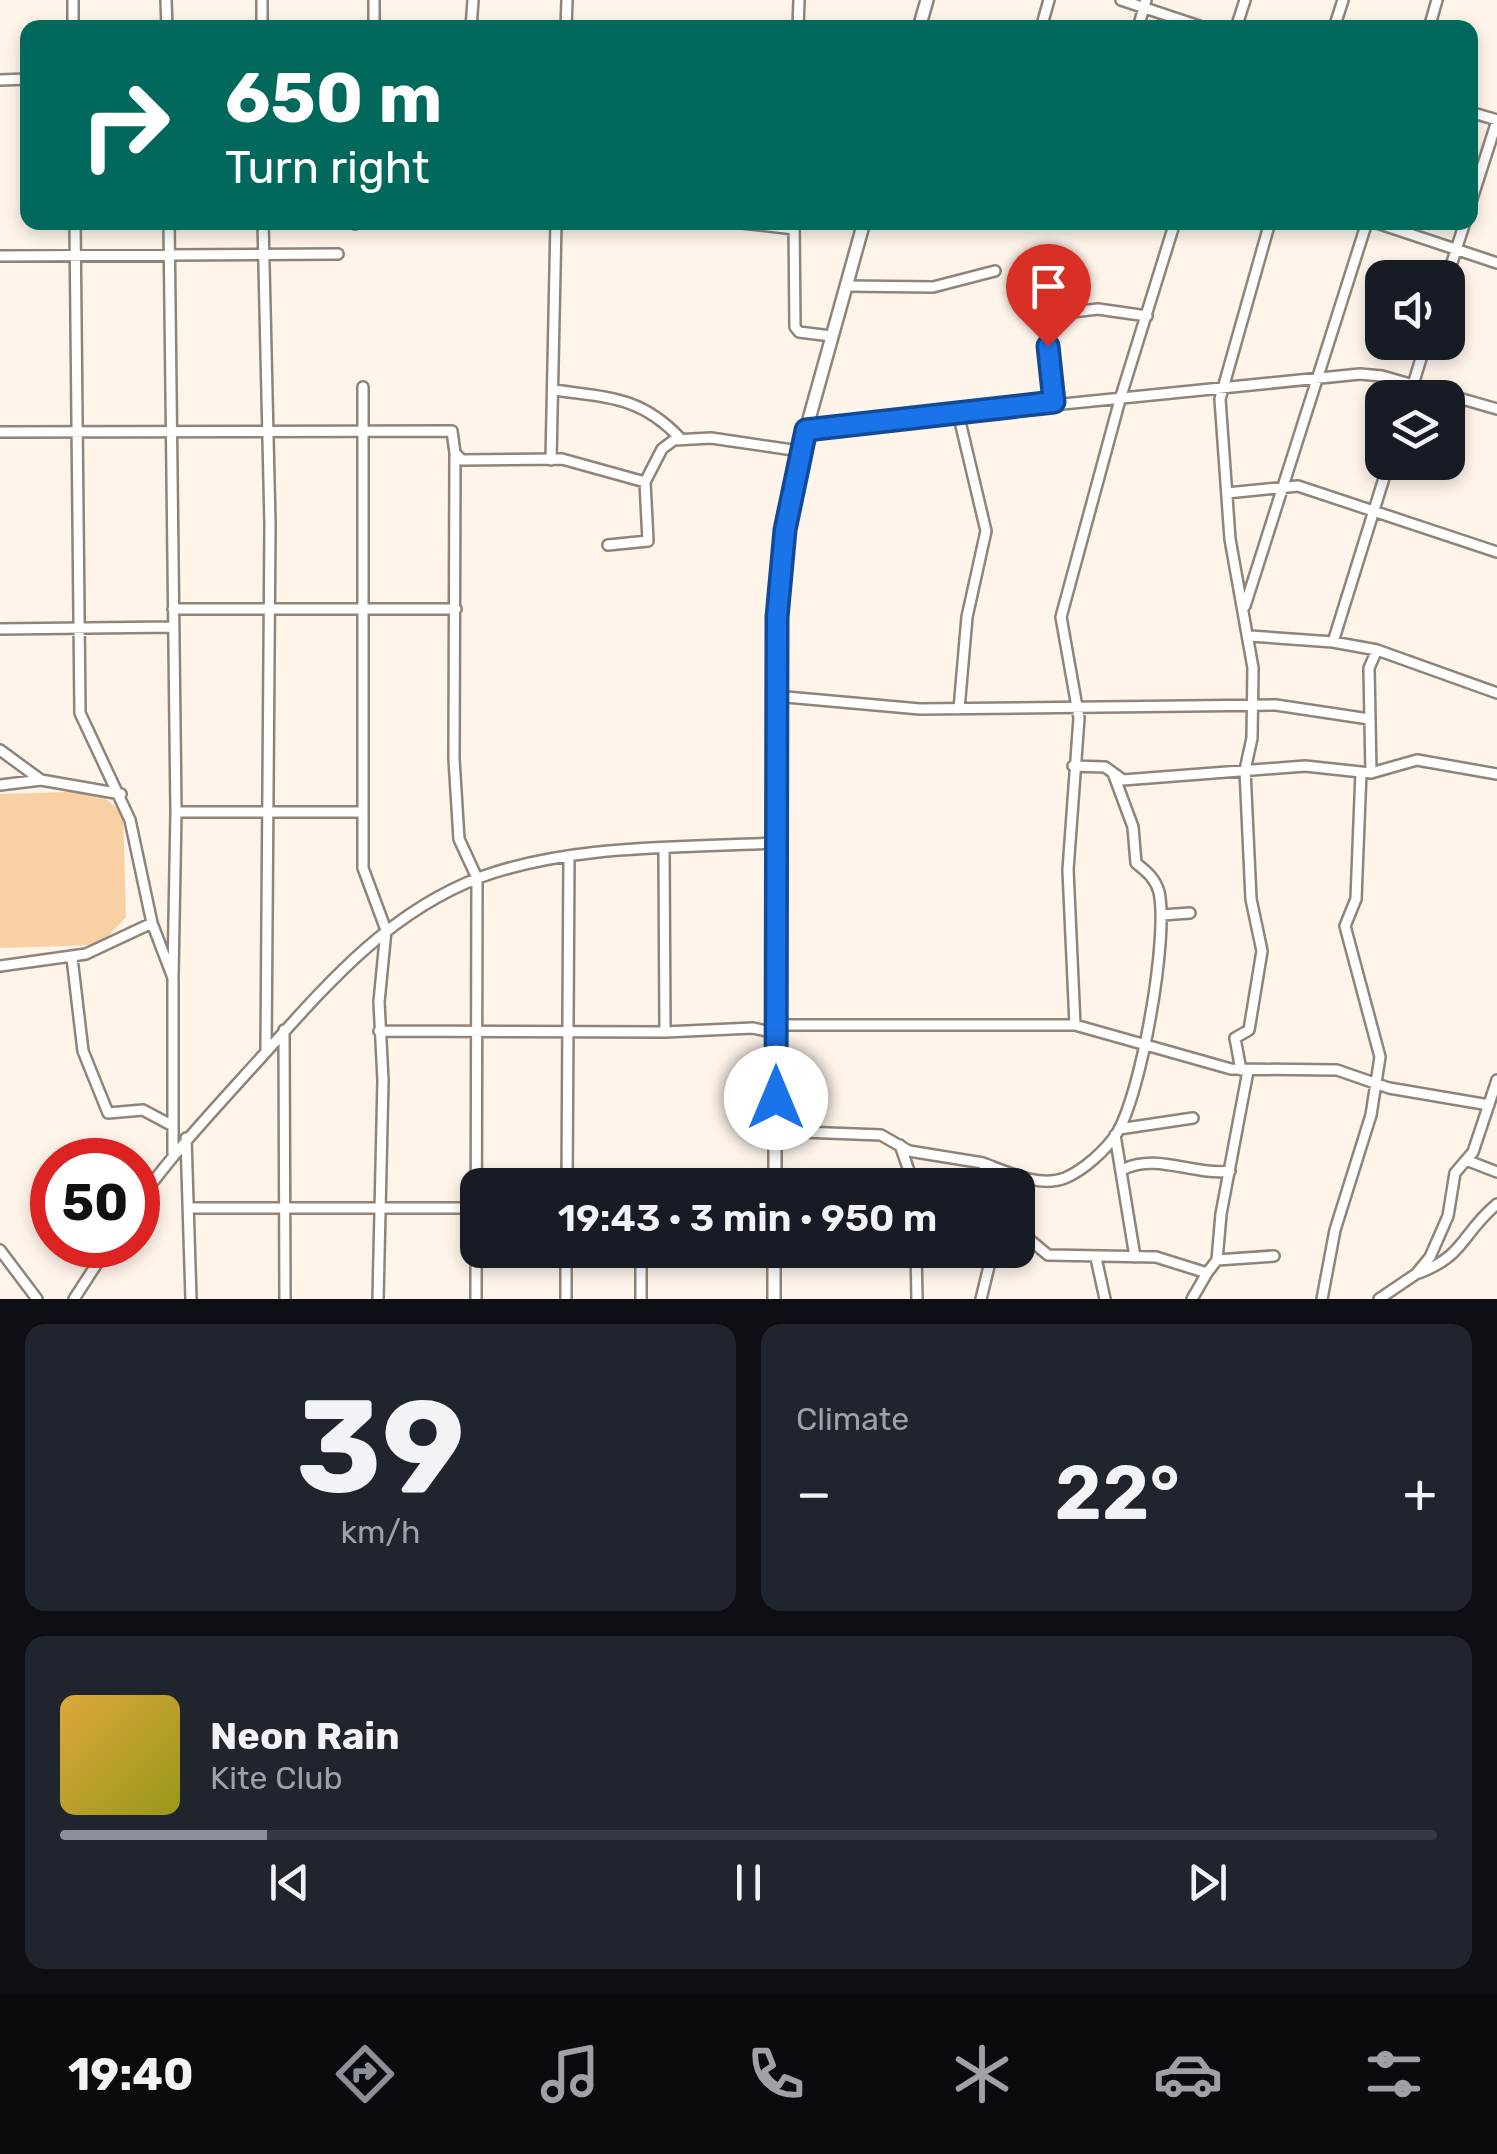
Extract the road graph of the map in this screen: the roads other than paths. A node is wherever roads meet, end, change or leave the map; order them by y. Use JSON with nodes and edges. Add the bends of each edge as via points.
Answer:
{"nodes":[{"id":1,"x":1121,"y":0,"type":"edge"},
{"id":2,"x":1145,"y":4,"type":"edge"},
{"id":3,"x":1184,"y":20,"type":"edge"},
{"id":4,"x":1497,"y":121,"type":"edge"},
{"id":5,"x":1478,"y":181,"type":"edge"},
{"id":6,"x":75,"y":230,"type":"edge"},
{"id":7,"x":169,"y":230,"type":"edge"},
{"id":8,"x":263,"y":230,"type":"edge"},
{"id":9,"x":556,"y":230,"type":"edge"},
{"id":10,"x":794,"y":230,"type":"edge"},
{"id":11,"x":862,"y":230,"type":"edge"},
{"id":12,"x":1173,"y":230,"type":"edge"},
{"id":13,"x":1268,"y":230,"type":"edge"},
{"id":14,"x":1367,"y":230,"type":"edge"},
{"id":15,"x":1393,"y":230,"type":"edge"},
{"id":16,"x":1462,"y":230,"type":"edge"},
{"id":17,"x":1455,"y":252,"type":"junction"},
{"id":18,"x":264,"y":254,"type":"junction"},
{"id":19,"x":338,"y":254,"type":"dead end"},
{"id":20,"x":0,"y":256,"type":"edge"},
{"id":21,"x":75,"y":256,"type":"junction"},
{"id":22,"x":170,"y":256,"type":"junction"},
{"id":23,"x":1453,"y":260,"type":"edge"},
{"id":24,"x":1497,"y":264,"type":"edge"},
{"id":25,"x":994,"y":272,"type":"dead end"},
{"id":26,"x":846,"y":286,"type":"junction"},
{"id":27,"x":1147,"y":316,"type":"junction"},
{"id":28,"x":832,"y":336,"type":"junction"},
{"id":29,"x":1319,"y":378,"type":"junction"},
{"id":30,"x":1396,"y":380,"type":"edge"},
{"id":31,"x":364,"y":387,"type":"dead end"},
{"id":32,"x":554,"y":390,"type":"junction"},
{"id":33,"x":1221,"y":390,"type":"junction"},
{"id":34,"x":1121,"y":396,"type":"junction"},
{"id":35,"x":1465,"y":400,"type":"edge"},
{"id":36,"x":1054,"y":402,"type":"junction"},
{"id":37,"x":1497,"y":410,"type":"edge"},
{"id":38,"x":958,"y":413,"type":"junction"},
{"id":39,"x":265,"y":430,"type":"junction"},
{"id":40,"x":806,"y":430,"type":"junction"},
{"id":41,"x":0,"y":432,"type":"edge"},
{"id":42,"x":172,"y":432,"type":"junction"},
{"id":43,"x":363,"y":432,"type":"junction"},
{"id":44,"x":76,"y":433,"type":"junction"},
{"id":45,"x":680,"y":438,"type":"junction"},
{"id":46,"x":800,"y":450,"type":"junction"},
{"id":47,"x":458,"y":460,"type":"junction"},
{"id":48,"x":551,"y":460,"type":"junction"},
{"id":49,"x":1384,"y":480,"type":"edge"},
{"id":50,"x":645,"y":482,"type":"junction"},
{"id":51,"x":1284,"y":486,"type":"junction"},
{"id":52,"x":1227,"y":492,"type":"junction"},
{"id":53,"x":1374,"y":512,"type":"junction"},
{"id":54,"x":608,"y":545,"type":"dead end"},
{"id":55,"x":1497,"y":552,"type":"edge"},
{"id":56,"x":362,"y":606,"type":"junction"},
{"id":57,"x":269,"y":608,"type":"junction"},
{"id":58,"x":173,"y":609,"type":"junction"},
{"id":59,"x":456,"y":609,"type":"junction"},
{"id":60,"x":1244,"y":609,"type":"junction"},
{"id":61,"x":173,"y":627,"type":"junction"},
{"id":62,"x":78,"y":628,"type":"junction"},
{"id":63,"x":0,"y":629,"type":"edge"},
{"id":64,"x":1250,"y":636,"type":"junction"},
{"id":65,"x":1332,"y":642,"type":"junction"},
{"id":66,"x":1376,"y":650,"type":"junction"},
{"id":67,"x":1497,"y":693,"type":"edge"},
{"id":68,"x":775,"y":696,"type":"junction"},
{"id":69,"x":1078,"y":704,"type":"junction"},
{"id":70,"x":1254,"y":706,"type":"junction"},
{"id":71,"x":958,"y":709,"type":"junction"},
{"id":72,"x":1369,"y":719,"type":"junction"},
{"id":73,"x":0,"y":750,"type":"edge"},
{"id":74,"x":1072,"y":766,"type":"junction"},
{"id":75,"x":1246,"y":770,"type":"junction"},
{"id":76,"x":1113,"y":772,"type":"junction"},
{"id":77,"x":1366,"y":772,"type":"junction"},
{"id":78,"x":1497,"y":774,"type":"edge"},
{"id":79,"x":41,"y":780,"type":"junction"},
{"id":80,"x":0,"y":785,"type":"edge"},
{"id":81,"x":120,"y":794,"type":"junction"},
{"id":82,"x":268,"y":810,"type":"junction"},
{"id":83,"x":176,"y":812,"type":"junction"},
{"id":84,"x":362,"y":812,"type":"junction"},
{"id":85,"x":775,"y":843,"type":"junction"},
{"id":86,"x":664,"y":850,"type":"junction"},
{"id":87,"x":568,"y":856,"type":"junction"},
{"id":88,"x":478,"y":878,"type":"junction"},
{"id":89,"x":1190,"y":913,"type":"dead end"},
{"id":90,"x":1162,"y":915,"type":"junction"},
{"id":91,"x":152,"y":923,"type":"junction"},
{"id":92,"x":386,"y":930,"type":"junction"},
{"id":93,"x":72,"y":958,"type":"junction"},
{"id":94,"x":0,"y":966,"type":"edge"},
{"id":95,"x":173,"y":978,"type":"junction"},
{"id":96,"x":1075,"y":1025,"type":"junction"},
{"id":97,"x":775,"y":1029,"type":"junction"},
{"id":98,"x":284,"y":1030,"type":"junction"},
{"id":99,"x":380,"y":1032,"type":"junction"},
{"id":100,"x":570,"y":1032,"type":"junction"},
{"id":101,"x":664,"y":1032,"type":"junction"},
{"id":102,"x":475,"y":1033,"type":"junction"},
{"id":103,"x":1143,"y":1046,"type":"junction"},
{"id":104,"x":266,"y":1051,"type":"junction"},
{"id":105,"x":1245,"y":1070,"type":"junction"},
{"id":106,"x":1497,"y":1080,"type":"edge"},
{"id":107,"x":1376,"y":1083,"type":"junction"},
{"id":108,"x":1489,"y":1104,"type":"junction"},
{"id":109,"x":1192,"y":1118,"type":"dead end"},
{"id":110,"x":171,"y":1125,"type":"junction"},
{"id":111,"x":776,"y":1131,"type":"junction"},
{"id":112,"x":1117,"y":1132,"type":"junction"},
{"id":113,"x":186,"y":1138,"type":"junction"},
{"id":114,"x":900,"y":1145,"type":"junction"},
{"id":115,"x":173,"y":1153,"type":"junction"},
{"id":116,"x":1466,"y":1160,"type":"junction"},
{"id":117,"x":984,"y":1162,"type":"junction"},
{"id":118,"x":476,"y":1168,"type":"edge"},
{"id":119,"x":567,"y":1168,"type":"edge"},
{"id":120,"x":775,"y":1168,"type":"edge"},
{"id":121,"x":908,"y":1168,"type":"edge"},
{"id":122,"x":986,"y":1168,"type":"edge"},
{"id":123,"x":1124,"y":1169,"type":"junction"},
{"id":124,"x":160,"y":1171,"type":"edge"},
{"id":125,"x":1230,"y":1171,"type":"junction"},
{"id":126,"x":1497,"y":1172,"type":"edge"},
{"id":127,"x":1497,"y":1204,"type":"edge"},
{"id":128,"x":284,"y":1207,"type":"junction"},
{"id":129,"x":189,"y":1208,"type":"junction"},
{"id":130,"x":378,"y":1208,"type":"junction"},
{"id":131,"x":460,"y":1208,"type":"edge"},
{"id":132,"x":1035,"y":1245,"type":"edge"},
{"id":133,"x":0,"y":1250,"type":"edge"},
{"id":134,"x":1274,"y":1256,"type":"dead end"},
{"id":135,"x":1136,"y":1257,"type":"junction"},
{"id":136,"x":1096,"y":1258,"type":"junction"},
{"id":137,"x":1217,"y":1260,"type":"junction"},
{"id":138,"x":94,"y":1268,"type":"edge"},
{"id":139,"x":476,"y":1268,"type":"edge"},
{"id":140,"x":566,"y":1268,"type":"edge"},
{"id":141,"x":641,"y":1268,"type":"edge"},
{"id":142,"x":774,"y":1268,"type":"edge"},
{"id":143,"x":916,"y":1268,"type":"edge"},
{"id":144,"x":989,"y":1268,"type":"edge"},
{"id":145,"x":1207,"y":1273,"type":"junction"},
{"id":146,"x":1416,"y":1274,"type":"junction"},
{"id":147,"x":36,"y":1299,"type":"edge"},
{"id":148,"x":74,"y":1299,"type":"edge"},
{"id":149,"x":190,"y":1299,"type":"edge"},
{"id":150,"x":285,"y":1299,"type":"edge"},
{"id":151,"x":378,"y":1299,"type":"edge"},
{"id":152,"x":476,"y":1299,"type":"edge"},
{"id":153,"x":566,"y":1299,"type":"edge"},
{"id":154,"x":642,"y":1299,"type":"edge"},
{"id":155,"x":774,"y":1299,"type":"edge"},
{"id":156,"x":917,"y":1299,"type":"edge"},
{"id":157,"x":981,"y":1299,"type":"edge"},
{"id":158,"x":1105,"y":1299,"type":"edge"},
{"id":159,"x":1192,"y":1299,"type":"edge"},
{"id":160,"x":1322,"y":1299,"type":"edge"},
{"id":161,"x":1379,"y":1299,"type":"edge"}],
"edges":[{"from":1,"to":2,"type":"street"},
{"from":2,"to":3,"type":"street"},
{"from":4,"to":5,"type":"street"},
{"from":6,"to":21,"type":"street"},
{"from":7,"to":22,"type":"street"},
{"from":8,"to":18,"type":"street"},
{"from":9,"to":32,"type":"street"},
{"from":10,"to":28,"type":"street","via":[[795,327]]},
{"from":11,"to":26,"type":"main road"},
{"from":12,"to":27,"type":"street"},
{"from":13,"to":33,"type":"street"},
{"from":14,"to":29,"type":"street"},
{"from":15,"to":17,"type":"street"},
{"from":16,"to":17,"type":"street"},
{"from":17,"to":23,"type":"street"},
{"from":17,"to":24,"type":"street"},
{"from":18,"to":19,"type":"street"},
{"from":18,"to":22,"type":"street"},
{"from":18,"to":39,"type":"street"},
{"from":20,"to":21,"type":"street"},
{"from":21,"to":22,"type":"street"},
{"from":21,"to":44,"type":"street"},
{"from":22,"to":42,"type":"street"},
{"from":25,"to":26,"type":"street","via":[[933,287]]},
{"from":26,"to":28,"type":"main road"},
{"from":27,"to":34,"type":"street"},
{"from":27,"to":36,"type":"street","via":[[1098,309],[1046,315]]},
{"from":28,"to":40,"type":"main road"},
{"from":29,"to":30,"type":"street","via":[[1371,374]]},
{"from":29,"to":33,"type":"street"},
{"from":29,"to":51,"type":"street"},
{"from":31,"to":43,"type":"street"},
{"from":32,"to":45,"type":"street","via":[[634,402]]},
{"from":32,"to":48,"type":"street"},
{"from":33,"to":34,"type":"street"},
{"from":33,"to":52,"type":"street"},
{"from":34,"to":36,"type":"street"},
{"from":34,"to":69,"type":"street","via":[[1061,617]]},
{"from":35,"to":37,"type":"street"},
{"from":36,"to":38,"type":"street"},
{"from":38,"to":40,"type":"street"},
{"from":38,"to":71,"type":"street","via":[[986,530],[967,617]]},
{"from":39,"to":42,"type":"street"},
{"from":39,"to":43,"type":"street"},
{"from":39,"to":57,"type":"street"},
{"from":40,"to":46,"type":"main road"},
{"from":41,"to":44,"type":"street"},
{"from":42,"to":44,"type":"street"},
{"from":42,"to":58,"type":"street"},
{"from":43,"to":47,"type":"street","via":[[452,431]]},
{"from":43,"to":56,"type":"street"},
{"from":44,"to":62,"type":"street"},
{"from":45,"to":46,"type":"street"},
{"from":45,"to":50,"type":"street","via":[[662,449]]},
{"from":46,"to":68,"type":"main road","via":[[785,530]]},
{"from":47,"to":48,"type":"street"},
{"from":47,"to":59,"type":"street"},
{"from":48,"to":50,"type":"street"},
{"from":49,"to":53,"type":"street"},
{"from":50,"to":54,"type":"street","via":[[648,540]]},
{"from":51,"to":52,"type":"street"},
{"from":51,"to":53,"type":"street"},
{"from":51,"to":60,"type":"street"},
{"from":52,"to":60,"type":"street"},
{"from":53,"to":55,"type":"street"},
{"from":53,"to":65,"type":"street"},
{"from":56,"to":57,"type":"street"},
{"from":56,"to":59,"type":"street"},
{"from":56,"to":84,"type":"street"},
{"from":57,"to":58,"type":"street"},
{"from":57,"to":82,"type":"street"},
{"from":58,"to":61,"type":"street"},
{"from":59,"to":88,"type":"street","via":[[459,839]]},
{"from":60,"to":64,"type":"street"},
{"from":61,"to":62,"type":"street"},
{"from":61,"to":83,"type":"street"},
{"from":62,"to":63,"type":"street"},
{"from":62,"to":81,"type":"street","via":[[80,713]]},
{"from":64,"to":65,"type":"street"},
{"from":64,"to":70,"type":"street"},
{"from":65,"to":66,"type":"street"},
{"from":66,"to":67,"type":"street"},
{"from":66,"to":72,"type":"street","via":[[1369,668]]},
{"from":68,"to":71,"type":"street"},
{"from":68,"to":85,"type":"main road"},
{"from":69,"to":70,"type":"street"},
{"from":69,"to":71,"type":"street"},
{"from":69,"to":74,"type":"street"},
{"from":70,"to":72,"type":"street"},
{"from":70,"to":75,"type":"street"},
{"from":72,"to":77,"type":"street"},
{"from":73,"to":79,"type":"street"},
{"from":74,"to":76,"type":"street"},
{"from":74,"to":96,"type":"street","via":[[1068,870]]},
{"from":75,"to":76,"type":"street","via":[[1124,780]]},
{"from":75,"to":77,"type":"street"},
{"from":75,"to":105,"type":"street","via":[[1251,899],[1262,952],[1249,1030],[1235,1038]]},
{"from":76,"to":90,"type":"street","via":[[1133,827],[1135,859],[1154,879]]},
{"from":77,"to":78,"type":"street","via":[[1417,760]]},
{"from":77,"to":107,"type":"street","via":[[1356,899],[1346,926],[1379,1049]]},
{"from":79,"to":80,"type":"street"},
{"from":79,"to":81,"type":"street"},
{"from":81,"to":91,"type":"street"},
{"from":82,"to":83,"type":"street"},
{"from":82,"to":84,"type":"street"},
{"from":82,"to":104,"type":"street"},
{"from":83,"to":95,"type":"street"},
{"from":84,"to":92,"type":"street","via":[[363,868]]},
{"from":85,"to":86,"type":"street"},
{"from":85,"to":97,"type":"main road"},
{"from":86,"to":87,"type":"street"},
{"from":86,"to":101,"type":"street"},
{"from":87,"to":88,"type":"street"},
{"from":87,"to":100,"type":"street"},
{"from":88,"to":92,"type":"street"},
{"from":88,"to":102,"type":"street"},
{"from":89,"to":90,"type":"street"},
{"from":90,"to":103,"type":"street"},
{"from":91,"to":93,"type":"street"},
{"from":91,"to":95,"type":"street"},
{"from":92,"to":98,"type":"street"},
{"from":92,"to":99,"type":"street"},
{"from":93,"to":94,"type":"street"},
{"from":93,"to":110,"type":"street","via":[[83,1051],[108,1113],[143,1110]]},
{"from":95,"to":110,"type":"street"},
{"from":96,"to":97,"type":"street"},
{"from":96,"to":103,"type":"street"},
{"from":97,"to":101,"type":"street"},
{"from":97,"to":111,"type":"main road"},
{"from":98,"to":104,"type":"street"},
{"from":98,"to":128,"type":"street"},
{"from":99,"to":102,"type":"street"},
{"from":99,"to":130,"type":"street"},
{"from":100,"to":101,"type":"street"},
{"from":100,"to":102,"type":"street"},
{"from":100,"to":119,"type":"street"},
{"from":102,"to":118,"type":"street"},
{"from":103,"to":105,"type":"street"},
{"from":103,"to":112,"type":"street"},
{"from":104,"to":113,"type":"street"},
{"from":105,"to":107,"type":"street","via":[[1337,1070]]},
{"from":105,"to":125,"type":"street"},
{"from":106,"to":108,"type":"street"},
{"from":107,"to":108,"type":"street"},
{"from":107,"to":160,"type":"street"},
{"from":108,"to":116,"type":"street"},
{"from":109,"to":112,"type":"street"},
{"from":110,"to":115,"type":"street"},
{"from":111,"to":114,"type":"street","via":[[881,1135]]},
{"from":111,"to":120,"type":"main road"},
{"from":112,"to":117,"type":"street","via":[[1096,1157],[1064,1178],[1036,1179]]},
{"from":112,"to":123,"type":"street"},
{"from":113,"to":115,"type":"street"},
{"from":113,"to":129,"type":"street"},
{"from":114,"to":117,"type":"street"},
{"from":114,"to":121,"type":"street"},
{"from":115,"to":124,"type":"street"},
{"from":116,"to":126,"type":"street"},
{"from":116,"to":146,"type":"street","via":[[1455,1173],[1448,1216]]},
{"from":117,"to":122,"type":"street"},
{"from":123,"to":125,"type":"street","via":[[1156,1163],[1205,1174]]},
{"from":123,"to":135,"type":"street"},
{"from":125,"to":137,"type":"street"},
{"from":127,"to":146,"type":"street","via":[[1476,1221],[1452,1259]]},
{"from":128,"to":129,"type":"street"},
{"from":128,"to":130,"type":"street"},
{"from":128,"to":150,"type":"street"},
{"from":129,"to":149,"type":"street"},
{"from":130,"to":131,"type":"street"},
{"from":130,"to":151,"type":"street"},
{"from":132,"to":136,"type":"street","via":[[1046,1254]]},
{"from":133,"to":147,"type":"street"},
{"from":134,"to":137,"type":"street"},
{"from":135,"to":136,"type":"street"},
{"from":135,"to":145,"type":"street","via":[[1164,1258]]},
{"from":136,"to":158,"type":"street"},
{"from":137,"to":145,"type":"street"},
{"from":138,"to":148,"type":"street"},
{"from":139,"to":152,"type":"street"},
{"from":140,"to":153,"type":"street"},
{"from":141,"to":154,"type":"street"},
{"from":142,"to":155,"type":"main road"},
{"from":143,"to":156,"type":"street"},
{"from":144,"to":157,"type":"street"},
{"from":145,"to":159,"type":"street"},
{"from":146,"to":161,"type":"street"}]}
